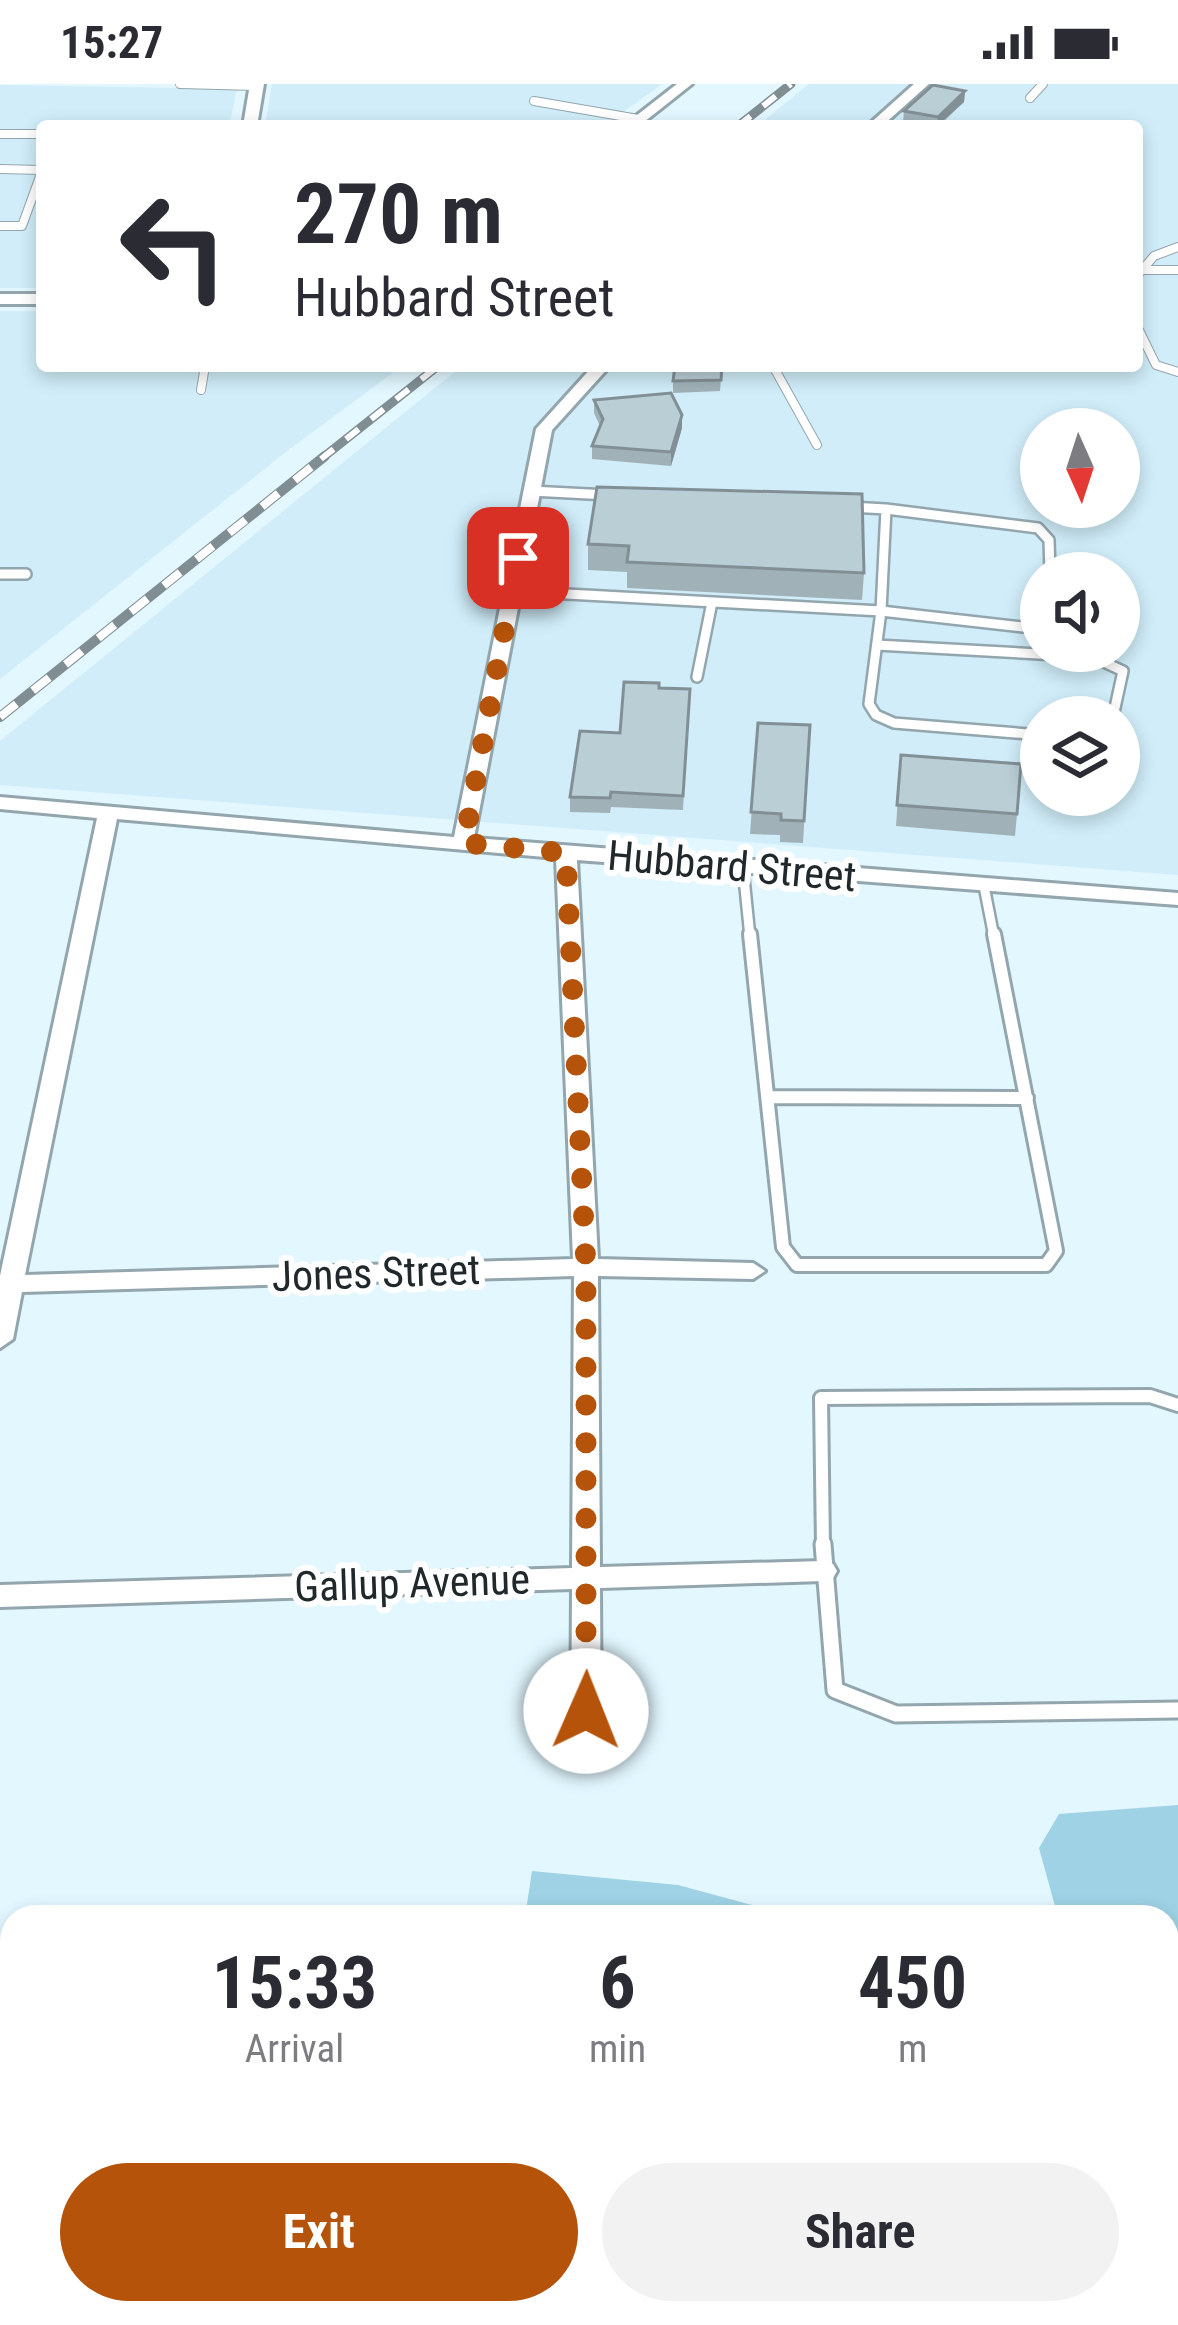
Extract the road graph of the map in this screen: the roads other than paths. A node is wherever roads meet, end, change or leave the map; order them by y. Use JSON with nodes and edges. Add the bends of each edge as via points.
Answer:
{"nodes":[{"id":1,"x":180,"y":84,"type":"edge"},
{"id":2,"x":685,"y":84,"type":"edge"},
{"id":3,"x":922,"y":84,"type":"edge"},
{"id":4,"x":1042,"y":84,"type":"edge"},
{"id":5,"x":257,"y":85,"type":"edge"},
{"id":6,"x":1030,"y":98,"type":"dead end"},
{"id":7,"x":534,"y":101,"type":"dead end"},
{"id":8,"x":251,"y":120,"type":"edge"},
{"id":9,"x":620,"y":120,"type":"edge"},
{"id":10,"x":638,"y":120,"type":"edge"},
{"id":11,"x":881,"y":120,"type":"edge"},
{"id":12,"x":0,"y":134,"type":"edge"},
{"id":13,"x":36,"y":134,"type":"edge"},
{"id":14,"x":0,"y":169,"type":"edge"},
{"id":15,"x":36,"y":170,"type":"edge"},
{"id":16,"x":36,"y":187,"type":"edge"},
{"id":17,"x":0,"y":226,"type":"edge"},
{"id":18,"x":1178,"y":248,"type":"edge"},
{"id":19,"x":1143,"y":269,"type":"edge"},
{"id":20,"x":1178,"y":270,"type":"edge"},
{"id":21,"x":1143,"y":273,"type":"edge"},
{"id":22,"x":0,"y":299,"type":"edge"},
{"id":23,"x":36,"y":299,"type":"edge"},
{"id":24,"x":1143,"y":338,"type":"edge"},
{"id":25,"x":204,"y":372,"type":"edge"},
{"id":26,"x":596,"y":372,"type":"edge"},
{"id":27,"x":776,"y":372,"type":"edge"},
{"id":28,"x":1178,"y":372,"type":"edge"},
{"id":29,"x":201,"y":390,"type":"dead end"},
{"id":30,"x":817,"y":445,"type":"dead end"},
{"id":31,"x":531,"y":491,"type":"junction"},
{"id":32,"x":617,"y":496,"type":"edge"},
{"id":33,"x":841,"y":507,"type":"edge"},
{"id":34,"x":886,"y":509,"type":"junction"},
{"id":35,"x":1049,"y":552,"type":"edge"},
{"id":36,"x":0,"y":574,"type":"edge"},
{"id":37,"x":26,"y":574,"type":"dead end"},
{"id":38,"x":512,"y":591,"type":"junction"},
{"id":39,"x":712,"y":602,"type":"junction"},
{"id":40,"x":881,"y":611,"type":"junction"},
{"id":41,"x":1020,"y":627,"type":"edge"},
{"id":42,"x":877,"y":645,"type":"junction"},
{"id":43,"x":697,"y":677,"type":"dead end"},
{"id":44,"x":1118,"y":696,"type":"edge"},
{"id":45,"x":1020,"y":733,"type":"edge"},
{"id":46,"x":0,"y":803,"type":"edge"},
{"id":47,"x":108,"y":812,"type":"junction"},
{"id":48,"x":464,"y":843,"type":"junction"},
{"id":49,"x":566,"y":853,"type":"junction"},
{"id":50,"x":743,"y":868,"type":"junction"},
{"id":51,"x":984,"y":886,"type":"junction"},
{"id":52,"x":1178,"y":899,"type":"edge"},
{"id":53,"x":768,"y":1097,"type":"junction"},
{"id":54,"x":1027,"y":1098,"type":"junction"},
{"id":55,"x":586,"y":1267,"type":"junction"},
{"id":56,"x":753,"y":1270,"type":"dead end"},
{"id":57,"x":6,"y":1284,"type":"edge"},
{"id":58,"x":0,"y":1339,"type":"edge"},
{"id":59,"x":1178,"y":1405,"type":"edge"},
{"id":60,"x":823,"y":1571,"type":"junction"},
{"id":61,"x":588,"y":1577,"type":"junction"},
{"id":62,"x":0,"y":1596,"type":"edge"},
{"id":63,"x":1178,"y":1710,"type":"edge"},
{"id":64,"x":586,"y":1756,"type":"dead end"}],
"edges":[{"from":1,"to":5,"type":"lane"},
{"from":2,"to":10,"type":"street"},
{"from":3,"to":11,"type":"street"},
{"from":4,"to":6,"type":"lane"},
{"from":5,"to":8,"type":"street"},
{"from":7,"to":9,"type":"lane"},
{"from":12,"to":13,"type":"lane"},
{"from":14,"to":15,"type":"lane"},
{"from":16,"to":17,"type":"lane","via":[[22,226]]},
{"from":18,"to":19,"type":"lane"},
{"from":20,"to":21,"type":"lane"},
{"from":22,"to":23,"type":"street"},
{"from":24,"to":28,"type":"lane","via":[[1156,365]]},
{"from":25,"to":29,"type":"lane"},
{"from":26,"to":31,"type":"street","via":[[544,429]]},
{"from":27,"to":30,"type":"lane"},
{"from":31,"to":32,"type":"lane"},
{"from":31,"to":38,"type":"street"},
{"from":33,"to":34,"type":"lane"},
{"from":34,"to":35,"type":"lane","via":[[1021,523],[1038,529]]},
{"from":34,"to":40,"type":"lane"},
{"from":36,"to":37,"type":"lane"},
{"from":38,"to":39,"type":"lane"},
{"from":38,"to":48,"type":"street"},
{"from":39,"to":40,"type":"lane"},
{"from":39,"to":43,"type":"lane"},
{"from":40,"to":41,"type":"lane"},
{"from":40,"to":42,"type":"lane"},
{"from":42,"to":44,"type":"lane","via":[[1093,657],[1123,671]]},
{"from":42,"to":45,"type":"lane","via":[[869,704],[876,715]]},
{"from":46,"to":47,"type":"street","name":"Hubbard Street"},
{"from":47,"to":48,"type":"street","name":"Hubbard Street"},
{"from":47,"to":57,"type":"street"},
{"from":48,"to":49,"type":"street","name":"Hubbard Street"},
{"from":49,"to":50,"type":"street","name":"Hubbard Street"},
{"from":49,"to":55,"type":"street"},
{"from":50,"to":51,"type":"street","name":"Hubbard Street"},
{"from":50,"to":53,"type":"lane"},
{"from":51,"to":52,"type":"street","name":"Hubbard Street"},
{"from":51,"to":54,"type":"lane"},
{"from":53,"to":54,"type":"lane"},
{"from":53,"to":54,"type":"lane","via":[[783,1246],[797,1265],[1046,1265],[1056,1251]]},
{"from":55,"to":56,"type":"street","name":"Jones Street"},
{"from":55,"to":57,"type":"street","name":"Jones Street"},
{"from":55,"to":61,"type":"street"},
{"from":57,"to":58,"type":"street"},
{"from":59,"to":60,"type":"lane","via":[[1150,1396],[821,1398]]},
{"from":60,"to":61,"type":"street","name":"Gallup Avenue"},
{"from":60,"to":63,"type":"lane","via":[[836,1690],[896,1714]]},
{"from":61,"to":62,"type":"street","name":"Gallup Avenue"},
{"from":61,"to":64,"type":"street"}]}
